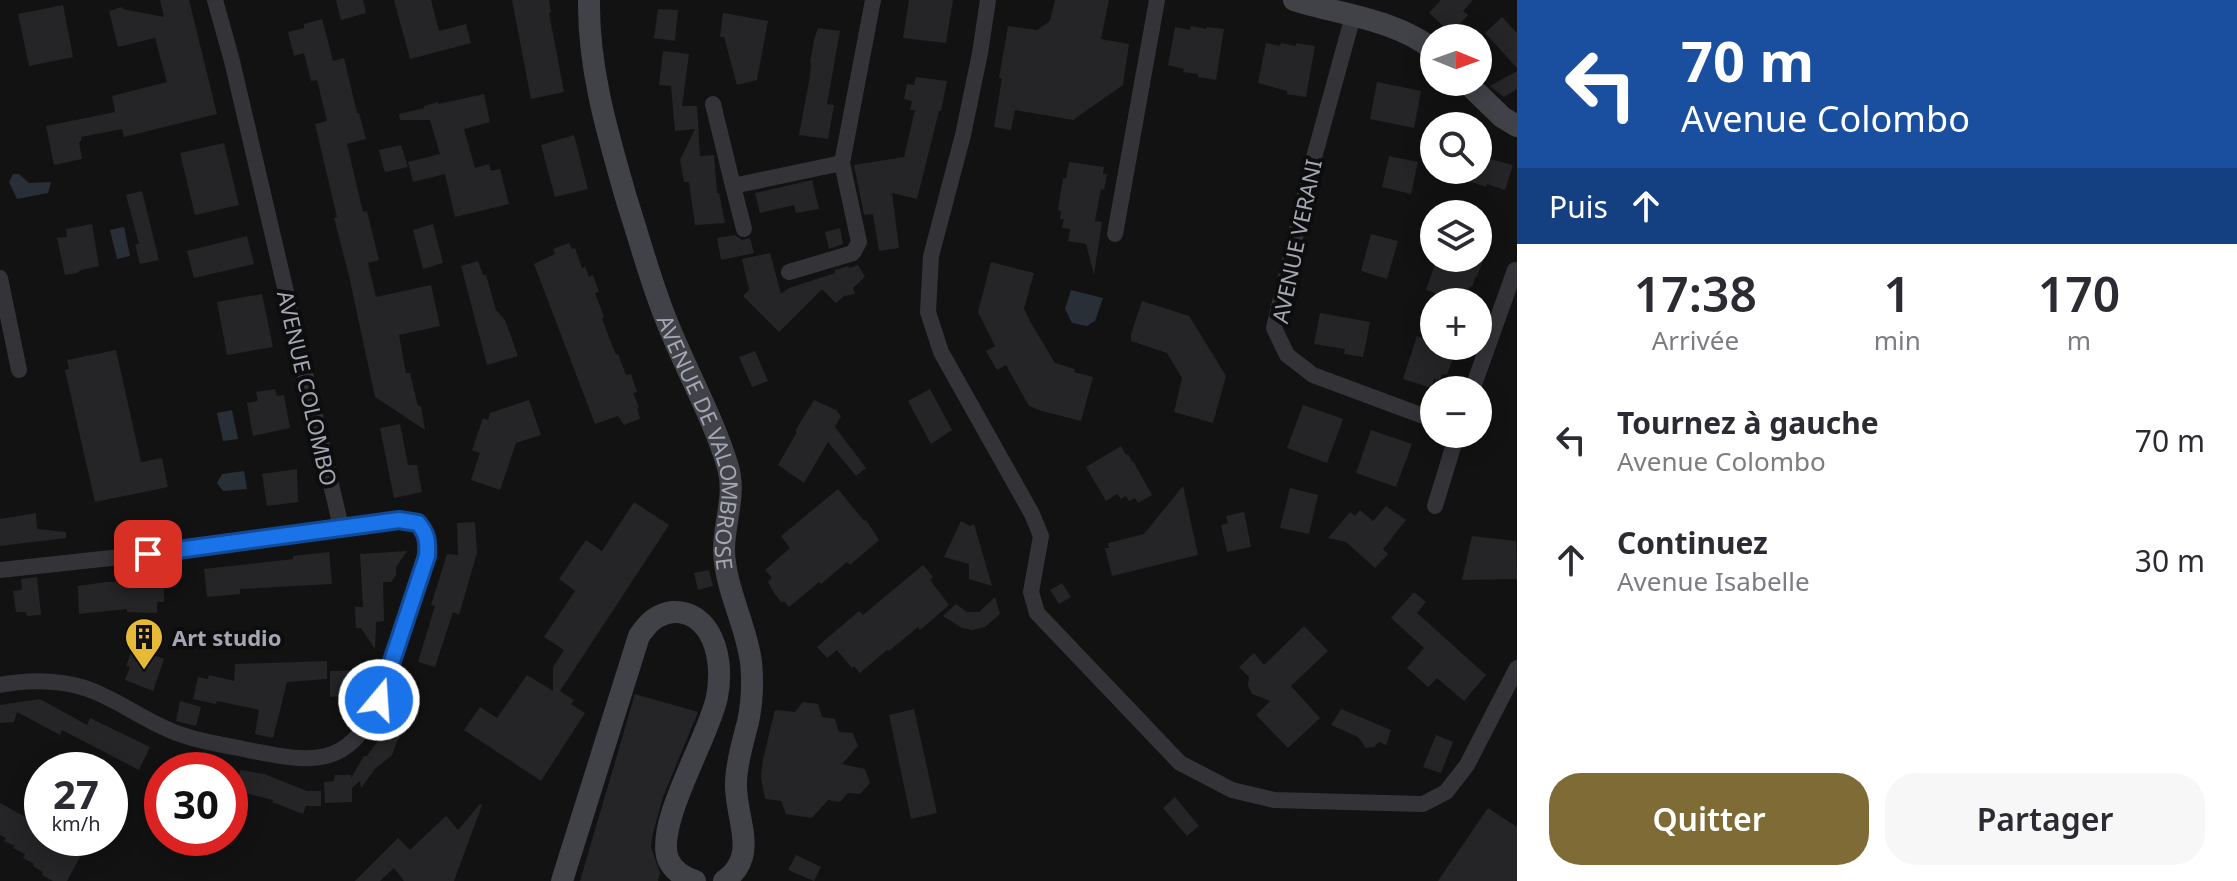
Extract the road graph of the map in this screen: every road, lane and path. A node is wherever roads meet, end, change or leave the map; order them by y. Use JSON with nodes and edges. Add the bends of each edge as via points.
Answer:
{"nodes":[{"id":1,"x":215,"y":0,"type":"edge"},
{"id":2,"x":589,"y":0,"type":"edge"},
{"id":3,"x":873,"y":0,"type":"edge"},
{"id":4,"x":988,"y":0,"type":"edge"},
{"id":5,"x":1157,"y":0,"type":"edge"},
{"id":6,"x":1294,"y":0,"type":"edge"},
{"id":7,"x":1353,"y":16,"type":"junction"},
{"id":8,"x":1420,"y":41,"type":"edge"},
{"id":9,"x":1480,"y":96,"type":"edge"},
{"id":10,"x":713,"y":104,"type":"dead end"},
{"id":11,"x":1517,"y":126,"type":"edge"},
{"id":12,"x":842,"y":163,"type":"junction"},
{"id":13,"x":733,"y":186,"type":"junction"},
{"id":14,"x":744,"y":229,"type":"dead end"},
{"id":15,"x":1115,"y":234,"type":"dead end"},
{"id":16,"x":1515,"y":270,"type":"dead end"},
{"id":17,"x":789,"y":272,"type":"dead end"},
{"id":18,"x":0,"y":278,"type":"edge"},
{"id":19,"x":19,"y":370,"type":"dead end"},
{"id":20,"x":1477,"y":376,"type":"edge"},
{"id":21,"x":1420,"y":415,"type":"edge"},
{"id":22,"x":1453,"y":448,"type":"edge"},
{"id":23,"x":1435,"y":506,"type":"dead end"},
{"id":24,"x":341,"y":527,"type":"junction"},
{"id":25,"x":0,"y":570,"type":"edge"},
{"id":26,"x":1517,"y":668,"type":"edge"},
{"id":27,"x":0,"y":685,"type":"edge"},
{"id":28,"x":562,"y":881,"type":"edge"},
{"id":29,"x":695,"y":881,"type":"edge"},
{"id":30,"x":724,"y":881,"type":"edge"}],
"edges":[{"from":1,"to":24,"type":"street","name":"AVENUE COLOMBO"},
{"from":2,"to":30,"type":"main road","name":"AVENUE DE VALOMBROSE","via":[[603,119],[666,320],[730,475],[726,573],[747,639],[751,701],[735,797],[744,857]]},
{"from":3,"to":12,"type":"street"},
{"from":4,"to":26,"type":"street","via":[[963,135],[931,256],[928,312],[941,352],[1041,536],[1031,592],[1037,613],[1180,763],[1232,790],[1274,800],[1423,804],[1446,792],[1467,765]]},
{"from":5,"to":15,"type":"street"},
{"from":6,"to":7,"type":"main road"},
{"from":7,"to":8,"type":"main road"},
{"from":7,"to":21,"type":"street","name":"AVENUE VERANI","via":[[1274,328],[1287,355],[1313,375]]},
{"from":9,"to":11,"type":"main road"},
{"from":10,"to":13,"type":"street"},
{"from":12,"to":13,"type":"street"},
{"from":12,"to":17,"type":"street","via":[[859,242],[853,253]]},
{"from":13,"to":14,"type":"street"},
{"from":16,"to":20,"type":"street"},
{"from":18,"to":19,"type":"street"},
{"from":22,"to":23,"type":"street"},
{"from":24,"to":25,"type":"street"},
{"from":24,"to":27,"type":"street","via":[[410,520],[425,531],[428,541],[379,700],[359,737],[345,748],[309,759],[290,758],[168,730],[85,688],[21,681]]},
{"from":28,"to":29,"type":"main road","via":[[639,636],[659,615],[675,612],[702,622],[714,645],[719,677],[706,733],[667,828],[668,857],[676,872]]}]}
